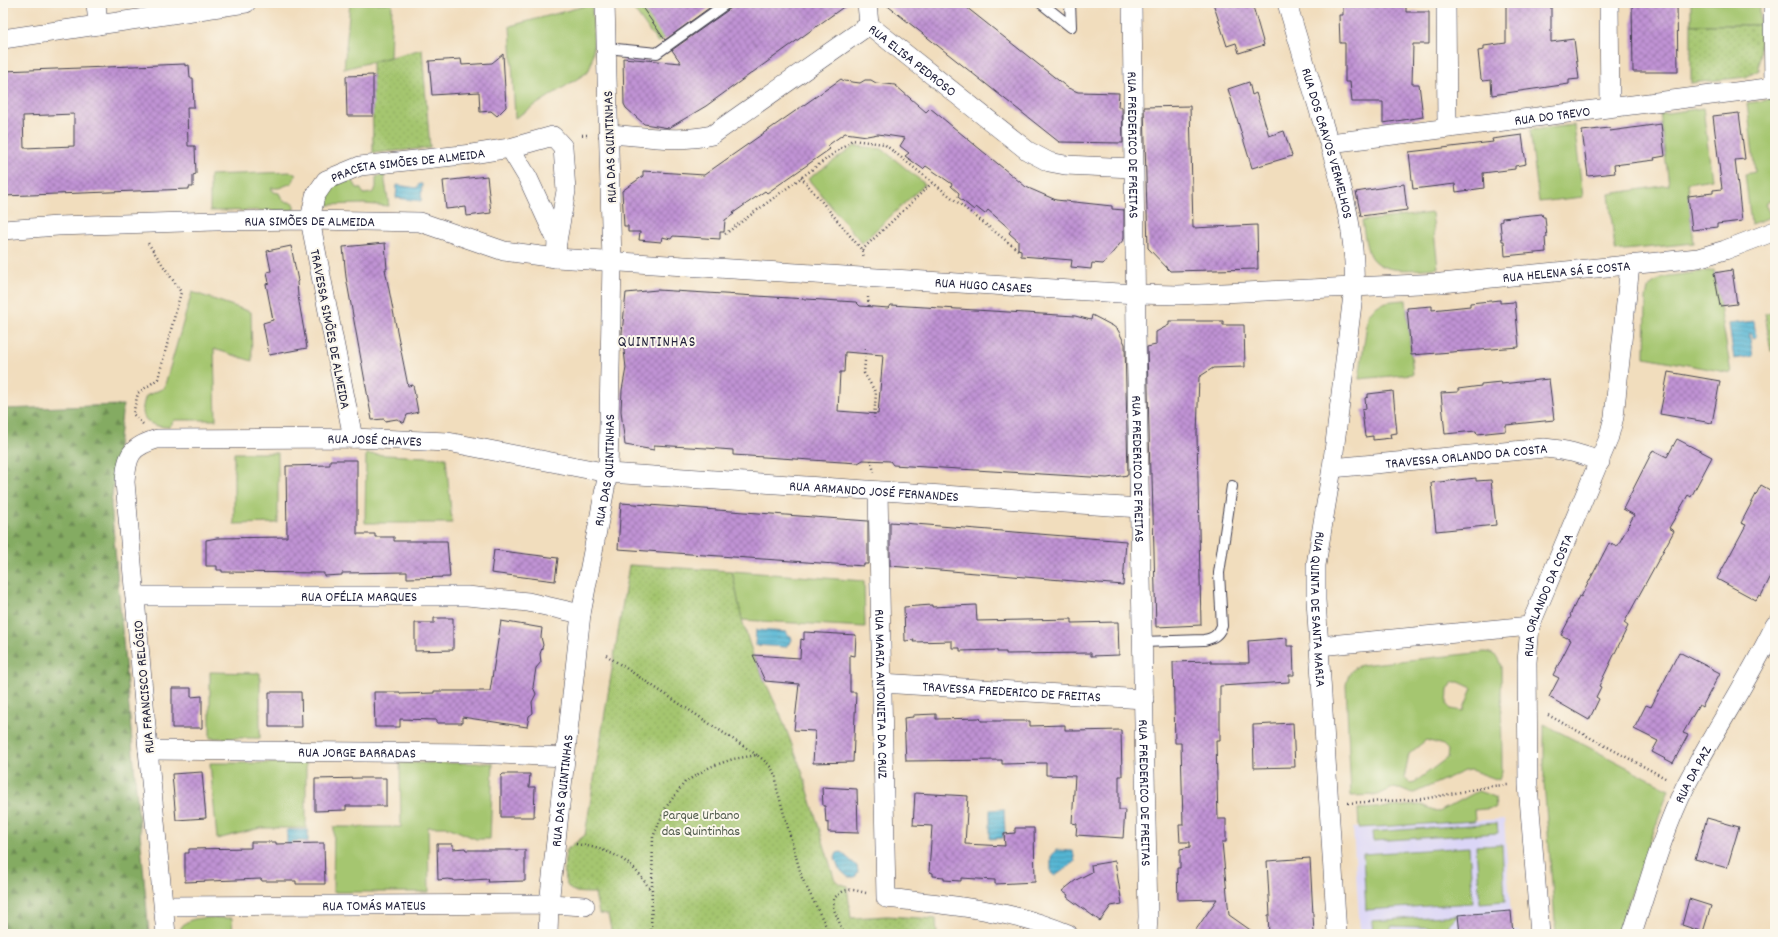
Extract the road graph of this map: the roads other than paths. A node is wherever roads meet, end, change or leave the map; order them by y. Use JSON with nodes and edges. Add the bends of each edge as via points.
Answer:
{"nodes":[{"id":1,"x":96,"y":3,"type":"edge"},
{"id":2,"x":605,"y":3,"type":"edge"},
{"id":3,"x":727,"y":3,"type":"edge"},
{"id":4,"x":868,"y":3,"type":"edge"},
{"id":5,"x":1041,"y":3,"type":"edge"},
{"id":6,"x":1070,"y":3,"type":"edge"},
{"id":7,"x":1132,"y":3,"type":"edge"},
{"id":8,"x":1286,"y":3,"type":"edge"},
{"id":9,"x":1446,"y":3,"type":"edge"},
{"id":10,"x":1609,"y":3,"type":"edge"},
{"id":11,"x":1773,"y":3,"type":"edge"},
{"id":12,"x":242,"y":4,"type":"edge"},
{"id":13,"x":98,"y":25,"type":"junction"},
{"id":14,"x":869,"y":25,"type":"junction"},
{"id":15,"x":3,"y":39,"type":"edge"},
{"id":16,"x":606,"y":48,"type":"junction"},
{"id":17,"x":1774,"y":87,"type":"edge"},
{"id":18,"x":1610,"y":107,"type":"junction"},
{"id":19,"x":1447,"y":127,"type":"junction"},
{"id":20,"x":608,"y":134,"type":"junction"},
{"id":21,"x":1330,"y":143,"type":"junction"},
{"id":22,"x":510,"y":148,"type":"junction"},
{"id":23,"x":1133,"y":168,"type":"junction"},
{"id":24,"x":310,"y":220,"type":"junction"},
{"id":25,"x":3,"y":230,"type":"edge"},
{"id":26,"x":1775,"y":231,"type":"edge"},
{"id":27,"x":556,"y":249,"type":"junction"},
{"id":28,"x":612,"y":262,"type":"junction"},
{"id":29,"x":1630,"y":265,"type":"junction"},
{"id":30,"x":1354,"y":287,"type":"junction"},
{"id":31,"x":1136,"y":294,"type":"junction"},
{"id":32,"x":352,"y":438,"type":"junction"},
{"id":33,"x":148,"y":441,"type":"joint"},
{"id":34,"x":1600,"y":462,"type":"junction"},
{"id":35,"x":1332,"y":468,"type":"junction"},
{"id":36,"x":608,"y":473,"type":"junction"},
{"id":37,"x":1232,"y":486,"type":"dead end"},
{"id":38,"x":878,"y":491,"type":"junction"},
{"id":39,"x":1140,"y":508,"type":"junction"},
{"id":40,"x":135,"y":596,"type":"junction"},
{"id":41,"x":581,"y":614,"type":"junction"},
{"id":42,"x":1775,"y":625,"type":"edge"},
{"id":43,"x":1530,"y":626,"type":"junction"},
{"id":44,"x":1142,"y":642,"type":"junction"},
{"id":45,"x":1319,"y":646,"type":"junction"},
{"id":46,"x":881,"y":683,"type":"junction"},
{"id":47,"x":1144,"y":699,"type":"junction"},
{"id":48,"x":148,"y":750,"type":"junction"},
{"id":49,"x":565,"y":757,"type":"junction"},
{"id":50,"x":549,"y":904,"type":"junction"},
{"id":51,"x":164,"y":906,"type":"junction"},
{"id":52,"x":585,"y":906,"type":"dead end"},
{"id":53,"x":166,"y":934,"type":"edge"},
{"id":54,"x":548,"y":934,"type":"edge"},
{"id":55,"x":1068,"y":934,"type":"edge"},
{"id":56,"x":1147,"y":934,"type":"edge"},
{"id":57,"x":1337,"y":934,"type":"edge"},
{"id":58,"x":1540,"y":934,"type":"edge"},
{"id":59,"x":1632,"y":934,"type":"edge"}],
"edges":[{"from":1,"to":13,"type":"street"},
{"from":2,"to":16,"type":"street","name":"RUA DAS QUINTINHAS"},
{"from":3,"to":16,"type":"lane","via":[[657,53]]},
{"from":4,"to":14,"type":"street"},
{"from":5,"to":6,"type":"lane","via":[[1071,27]]},
{"from":7,"to":23,"type":"street","name":"RUA FREDERICO DE FREITAS"},
{"from":8,"to":21,"type":"street","name":"RUA DOS CRAVOS VERMELHOS"},
{"from":9,"to":19,"type":"street"},
{"from":10,"to":18,"type":"street"},
{"from":11,"to":17,"type":"street"},
{"from":12,"to":13,"type":"street"},
{"from":13,"to":15,"type":"street"},
{"from":14,"to":20,"type":"street","name":"RUA ELISA PEDROSO","via":[[712,135],[696,139],[676,139]]},
{"from":14,"to":23,"type":"street","name":"RUA ELISA PEDROSO","via":[[1028,151],[1049,162],[1064,165]]},
{"from":16,"to":20,"type":"street","name":"RUA DAS QUINTINHAS"},
{"from":17,"to":18,"type":"street","name":"RUA DO TREVO"},
{"from":18,"to":19,"type":"street","name":"RUA DO TREVO"},
{"from":19,"to":21,"type":"street","name":"RUA DO TREVO"},
{"from":20,"to":28,"type":"street","name":"RUA DAS QUINTINHAS"},
{"from":21,"to":30,"type":"street","name":"RUA DOS CRAVOS VERMELHOS","via":[[1353,242]]},
{"from":22,"to":24,"type":"street","name":"PRACETA SIMÕES DE ALMEIDA","via":[[360,166],[326,180],[315,196]]},
{"from":22,"to":27,"type":"street","via":[[528,178]]},
{"from":22,"to":27,"type":"street","name":"PRACETA SIMÕES DE ALMEIDA","via":[[553,136],[563,147],[566,190]]},
{"from":23,"to":31,"type":"street","name":"RUA FREDERICO DE FREITAS"},
{"from":24,"to":25,"type":"street","name":"RUA SIMÕES DE ALMEIDA"},
{"from":24,"to":27,"type":"street","name":"RUA SIMÕES DE ALMEIDA","via":[[420,222],[504,251]]},
{"from":24,"to":32,"type":"street","name":"TRAVESSA SIMÕES DE ALMEIDA"},
{"from":26,"to":29,"type":"street","name":"RUA HELENA SÁ E COSTA","via":[[1698,258]]},
{"from":27,"to":28,"type":"street","name":"RUA SIMÕES DE ALMEIDA"},
{"from":28,"to":31,"type":"street","name":"RUA HUGO CASAES"},
{"from":28,"to":36,"type":"street","name":"RUA DAS QUINTINHAS"},
{"from":29,"to":30,"type":"street","name":"RUA HELENA SÁ E COSTA","via":[[1441,283]]},
{"from":29,"to":34,"type":"street","name":"RUA ORLANDO DA COSTA","via":[[1614,417]]},
{"from":30,"to":31,"type":"street","name":"RUA HUGO CASAES","via":[[1178,295]]},
{"from":30,"to":35,"type":"street","name":"RUA QUINTA DE SANTA MARIA"},
{"from":31,"to":39,"type":"street","name":"RUA FREDERICO DE FREITAS"},
{"from":32,"to":33,"type":"street","name":"RUA JOSÉ CHAVES"},
{"from":32,"to":36,"type":"street","name":"RUA JOSÉ CHAVES","via":[[448,442]]},
{"from":33,"to":40,"type":"street","name":"RUA FRANCISCO RELÓGIO","via":[[127,461],[125,482]]},
{"from":34,"to":35,"type":"street","name":"TRAVESSA ORLANDO DA COSTA","via":[[1568,450],[1544,448]]},
{"from":34,"to":43,"type":"street","name":"RUA ORLANDO DA COSTA"},
{"from":35,"to":45,"type":"street","name":"RUA QUINTA DE SANTA MARIA","via":[[1316,565]]},
{"from":36,"to":38,"type":"street","name":"RUA ARMANDO JOSÉ FERNANDES"},
{"from":36,"to":41,"type":"street","name":"RUA DAS QUINTINHAS"},
{"from":37,"to":44,"type":"lane","via":[[1219,573],[1222,626],[1218,634],[1204,640]]},
{"from":38,"to":39,"type":"street","name":"RUA ARMANDO JOSÉ FERNANDES"},
{"from":38,"to":46,"type":"street","name":"RUA MARIA ANTONIETA DA CRUZ"},
{"from":39,"to":44,"type":"street","name":"RUA FREDERICO DE FREITAS"},
{"from":40,"to":41,"type":"street","name":"RUA OFÉLIA MARQUES","via":[[467,596],[528,602]]},
{"from":40,"to":48,"type":"street","name":"RUA FRANCISCO RELÓGIO"},
{"from":41,"to":49,"type":"street","name":"RUA DAS QUINTINHAS"},
{"from":42,"to":59,"type":"street","name":"RUA DA PAZ","via":[[1686,786],[1673,815]]},
{"from":43,"to":45,"type":"street"},
{"from":43,"to":58,"type":"street","name":"RUA ORLANDO DA COSTA","via":[[1527,662],[1528,785]]},
{"from":44,"to":47,"type":"street","name":"RUA FREDERICO DE FREITAS"},
{"from":45,"to":57,"type":"street","name":"RUA QUINTA DE SANTA MARIA"},
{"from":46,"to":47,"type":"street","name":"TRAVESSA FREDERICO DE FREITAS"},
{"from":46,"to":55,"type":"street","name":"RUA MARIA ANTONIETA DA CRUZ","via":[[886,898],[983,909],[1022,918]]},
{"from":47,"to":56,"type":"street","name":"RUA FREDERICO DE FREITAS"},
{"from":48,"to":49,"type":"street","name":"RUA JORGE BARRADAS","via":[[476,753]]},
{"from":48,"to":51,"type":"street","name":"RUA FRANCISCO RELÓGIO"},
{"from":49,"to":50,"type":"street","name":"RUA DAS QUINTINHAS"},
{"from":50,"to":51,"type":"street","name":"RUA TOMÁS MATEUS"},
{"from":50,"to":52,"type":"street","name":"RUA TOMÁS MATEUS"},
{"from":50,"to":54,"type":"street","name":"RUA DAS QUINTINHAS"},
{"from":51,"to":53,"type":"street","name":"RUA FRANCISCO RELÓGIO"}]}
